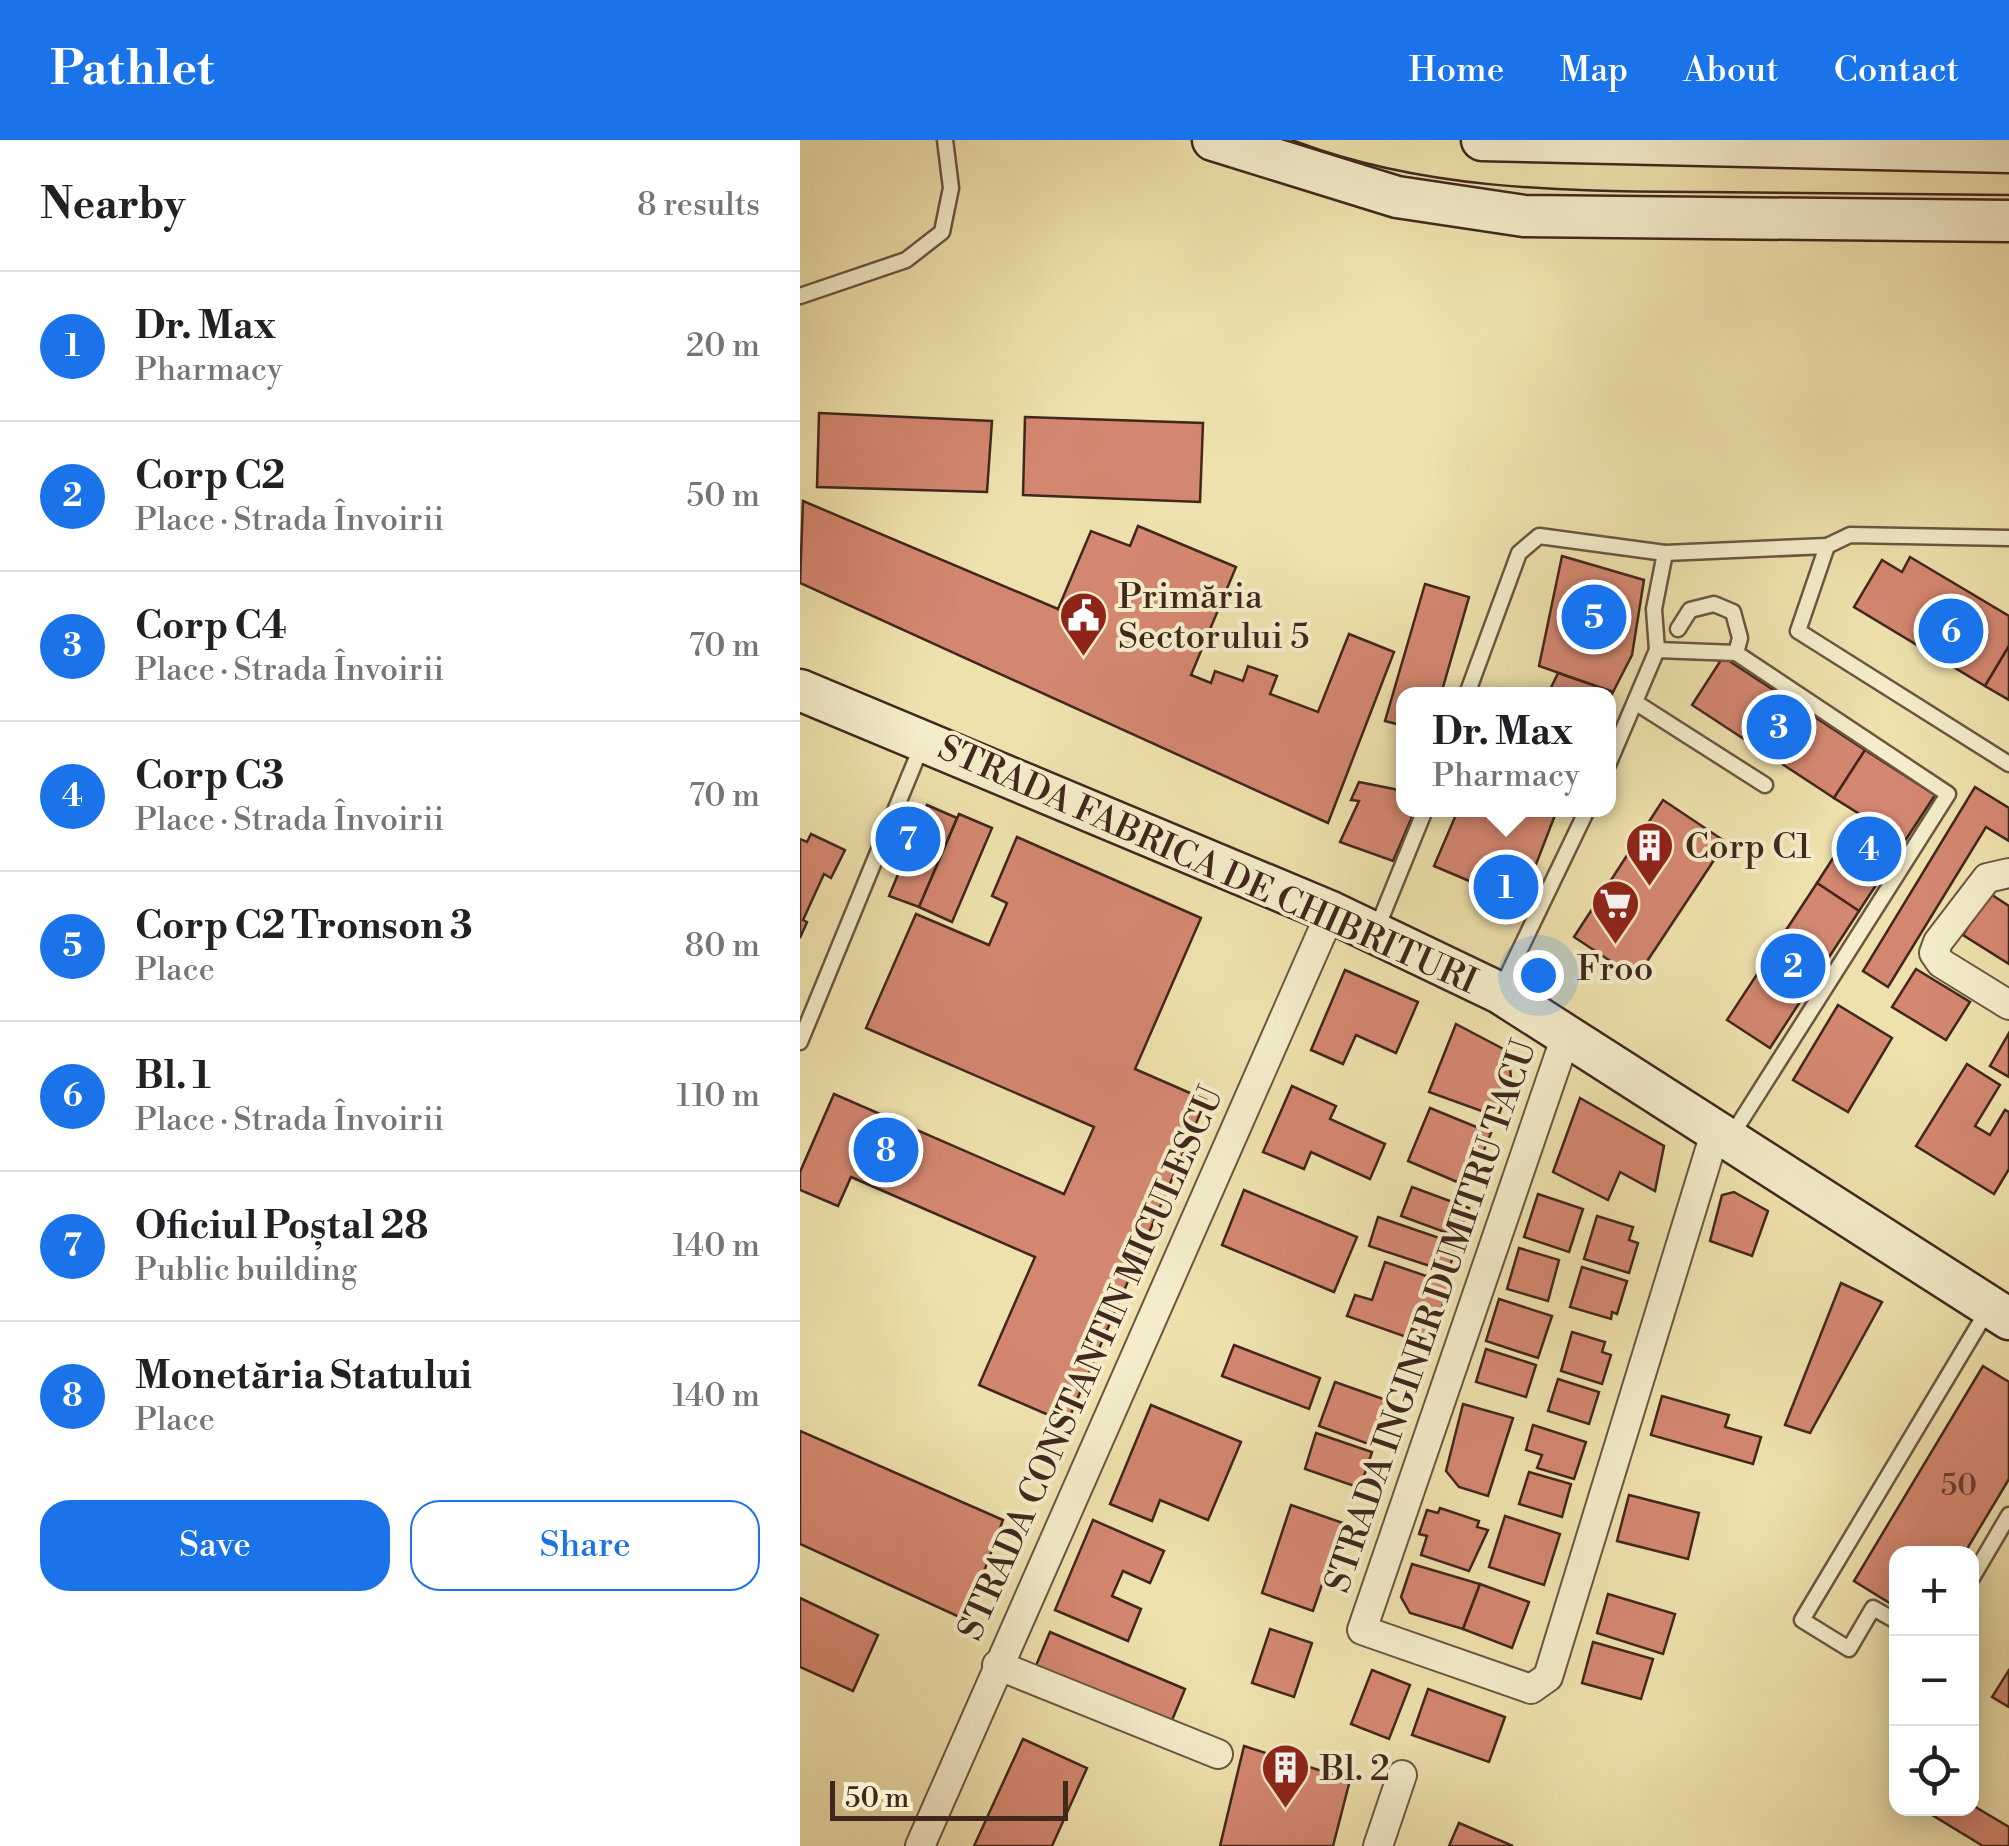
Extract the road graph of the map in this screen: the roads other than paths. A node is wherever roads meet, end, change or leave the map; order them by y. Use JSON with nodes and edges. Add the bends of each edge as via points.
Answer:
{"nodes":[{"id":1,"x":945,"y":140,"type":"edge"},
{"id":2,"x":1212,"y":140,"type":"edge"},
{"id":3,"x":1482,"y":140,"type":"edge"},
{"id":4,"x":2009,"y":152,"type":"edge"},
{"id":5,"x":2009,"y":221,"type":"edge"},
{"id":6,"x":800,"y":296,"type":"edge"},
{"id":7,"x":2009,"y":538,"type":"edge"},
{"id":8,"x":1827,"y":546,"type":"junction"},
{"id":9,"x":1665,"y":554,"type":"junction"},
{"id":10,"x":1678,"y":629,"type":"dead end"},
{"id":11,"x":1657,"y":650,"type":"junction"},
{"id":12,"x":1736,"y":653,"type":"junction"},
{"id":13,"x":1470,"y":687,"type":"edge"},
{"id":14,"x":800,"y":690,"type":"edge"},
{"id":15,"x":1638,"y":704,"type":"junction"},
{"id":16,"x":924,"y":739,"type":"junction"},
{"id":17,"x":1616,"y":749,"type":"edge"},
{"id":18,"x":2009,"y":764,"type":"edge"},
{"id":19,"x":1766,"y":785,"type":"dead end"},
{"id":20,"x":1422,"y":817,"type":"edge"},
{"id":21,"x":1584,"y":817,"type":"edge"},
{"id":22,"x":2009,"y":873,"type":"edge"},
{"id":23,"x":1331,"y":912,"type":"junction"},
{"id":24,"x":1375,"y":933,"type":"junction"},
{"id":25,"x":1500,"y":993,"type":"junction"},
{"id":26,"x":2009,"y":1005,"type":"edge"},
{"id":27,"x":1568,"y":1033,"type":"junction"},
{"id":28,"x":800,"y":1042,"type":"edge"},
{"id":29,"x":1723,"y":1134,"type":"junction"},
{"id":30,"x":1999,"y":1313,"type":"edge"},
{"id":31,"x":2009,"y":1515,"type":"edge"},
{"id":32,"x":1979,"y":1566,"type":"edge"},
{"id":33,"x":1889,"y":1618,"type":"edge"},
{"id":34,"x":997,"y":1666,"type":"junction"},
{"id":35,"x":1218,"y":1754,"type":"dead end"},
{"id":36,"x":1402,"y":1776,"type":"dead end"},
{"id":37,"x":920,"y":1846,"type":"edge"},
{"id":38,"x":1378,"y":1846,"type":"edge"}],
"edges":[{"from":1,"to":6,"type":"lane","via":[[951,188],[942,232],[906,260]]},
{"from":2,"to":5,"type":"street","via":[[1397,197],[1524,216]]},
{"from":3,"to":4,"type":"street"},
{"from":7,"to":8,"type":"lane","via":[[1850,535]]},
{"from":8,"to":9,"type":"lane"},
{"from":8,"to":18,"type":"lane","via":[[1798,631]]},
{"from":9,"to":11,"type":"lane","via":[[1654,609]]},
{"from":9,"to":13,"type":"lane","via":[[1553,537],[1526,542]]},
{"from":10,"to":12,"type":"lane","via":[[1690,610],[1714,604],[1733,612],[1740,638]]},
{"from":11,"to":12,"type":"lane"},
{"from":11,"to":15,"type":"lane"},
{"from":12,"to":29,"type":"lane","via":[[1948,794]]},
{"from":14,"to":16,"type":"street","name":"STRADA FABRICA DE CHIBRITURI"},
{"from":15,"to":17,"type":"lane"},
{"from":15,"to":19,"type":"lane"},
{"from":16,"to":23,"type":"street","name":"STRADA FABRICA DE CHIBRITURI"},
{"from":16,"to":28,"type":"lane"},
{"from":20,"to":24,"type":"lane"},
{"from":21,"to":25,"type":"lane"},
{"from":22,"to":26,"type":"street","via":[[1987,878],[1934,953],[1941,964]]},
{"from":23,"to":24,"type":"street","name":"STRADA FABRICA DE CHIBRITURI"},
{"from":23,"to":34,"type":"street","name":"STRADA CONSTANTIN MICULESCU"},
{"from":24,"to":25,"type":"street","name":"STRADA FABRICA DE CHIBRITURI"},
{"from":25,"to":27,"type":"street","name":"STRADA FABRICA DE CHIBRITURI"},
{"from":27,"to":29,"type":"street","name":"STRADA FABRICA DE CHIBRITURI"},
{"from":27,"to":29,"type":"street","name":"STRADA INGINER DUMITRU TACU","via":[[1362,1630],[1530,1689],[1548,1677]]},
{"from":29,"to":30,"type":"street","name":"STRADA FABRICA DE CHIBRITURI"},
{"from":30,"to":33,"type":"lane","via":[[1802,1620],[1848,1649],[1873,1608]]},
{"from":31,"to":32,"type":"lane"},
{"from":34,"to":35,"type":"street"},
{"from":34,"to":37,"type":"street","name":"STRADA CONSTANTIN MICULESCU"},
{"from":36,"to":38,"type":"street"}]}
